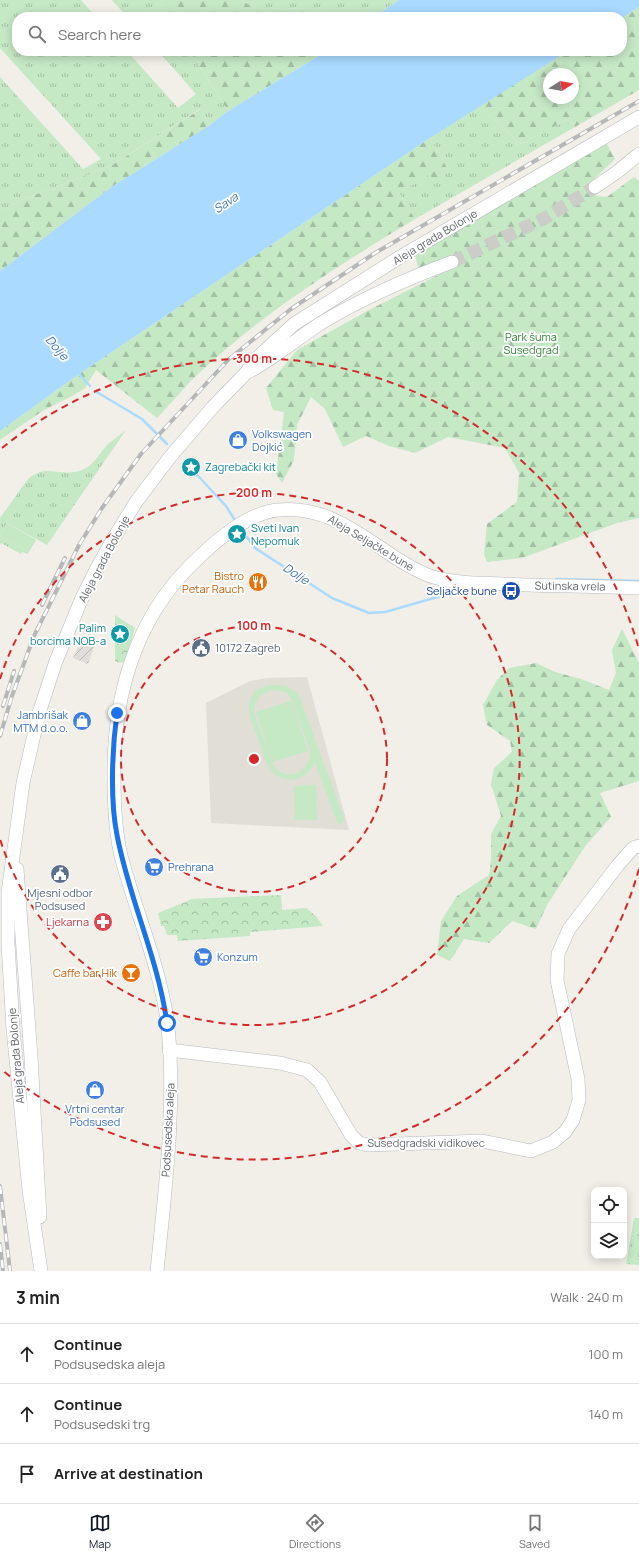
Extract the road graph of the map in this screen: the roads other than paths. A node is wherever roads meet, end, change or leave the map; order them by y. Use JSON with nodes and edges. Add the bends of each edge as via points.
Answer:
{"nodes":[{"id":1,"x":639,"y":117,"type":"edge"},
{"id":2,"x":639,"y":154,"type":"edge"},
{"id":3,"x":595,"y":187,"type":"tunnel mouth"},
{"id":4,"x":452,"y":262,"type":"tunnel mouth"},
{"id":5,"x":245,"y":374,"type":"junction"},
{"id":6,"x":502,"y":584,"type":"joint"},
{"id":7,"x":639,"y":588,"type":"edge"},
{"id":8,"x":639,"y":846,"type":"edge"},
{"id":9,"x":134,"y":897,"type":"joint"},
{"id":10,"x":169,"y":1050,"type":"junction"},
{"id":11,"x":40,"y":1266,"type":"edge"},
{"id":12,"x":157,"y":1271,"type":"edge"}],
"edges":[{"from":1,"to":5,"type":"street","name":"Aleja grada Bolonje","via":[[406,253],[320,307],[294,324],[268,347]]},
{"from":2,"to":3,"type":"street"},
{"from":4,"to":5,"type":"street","name":"Aleja grada Bolonje","via":[[380,291],[348,308]]},
{"from":5,"to":11,"type":"street","name":"Aleja grada Bolonje","via":[[190,432],[136,502],[112,541],[82,598],[56,661],[39,713],[23,783],[14,850],[31,1064],[40,1212]]},
{"from":6,"to":7,"type":"street","name":"Sutinska vrela"},
{"from":6,"to":9,"type":"street","name":"Aleja Seljačke bune","via":[[438,579],[413,568],[330,517],[306,510],[276,510],[257,515],[222,537],[169,589],[141,638],[122,691],[114,735],[114,810],[116,833]]},
{"from":8,"to":10,"type":"street","name":"Susedgradski vidikovec","via":[[633,848],[618,865],[569,929],[558,954],[557,980],[578,1079],[579,1100],[573,1120],[565,1132],[553,1142],[531,1151],[482,1141],[368,1145],[359,1143],[351,1135],[320,1082],[307,1070],[280,1063]]},
{"from":9,"to":10,"type":"street","name":"Podsusedska aleja","via":[[155,966],[167,1023]]},
{"from":10,"to":12,"type":"street","name":"Podsusedska aleja","via":[[171,1111]]}]}
